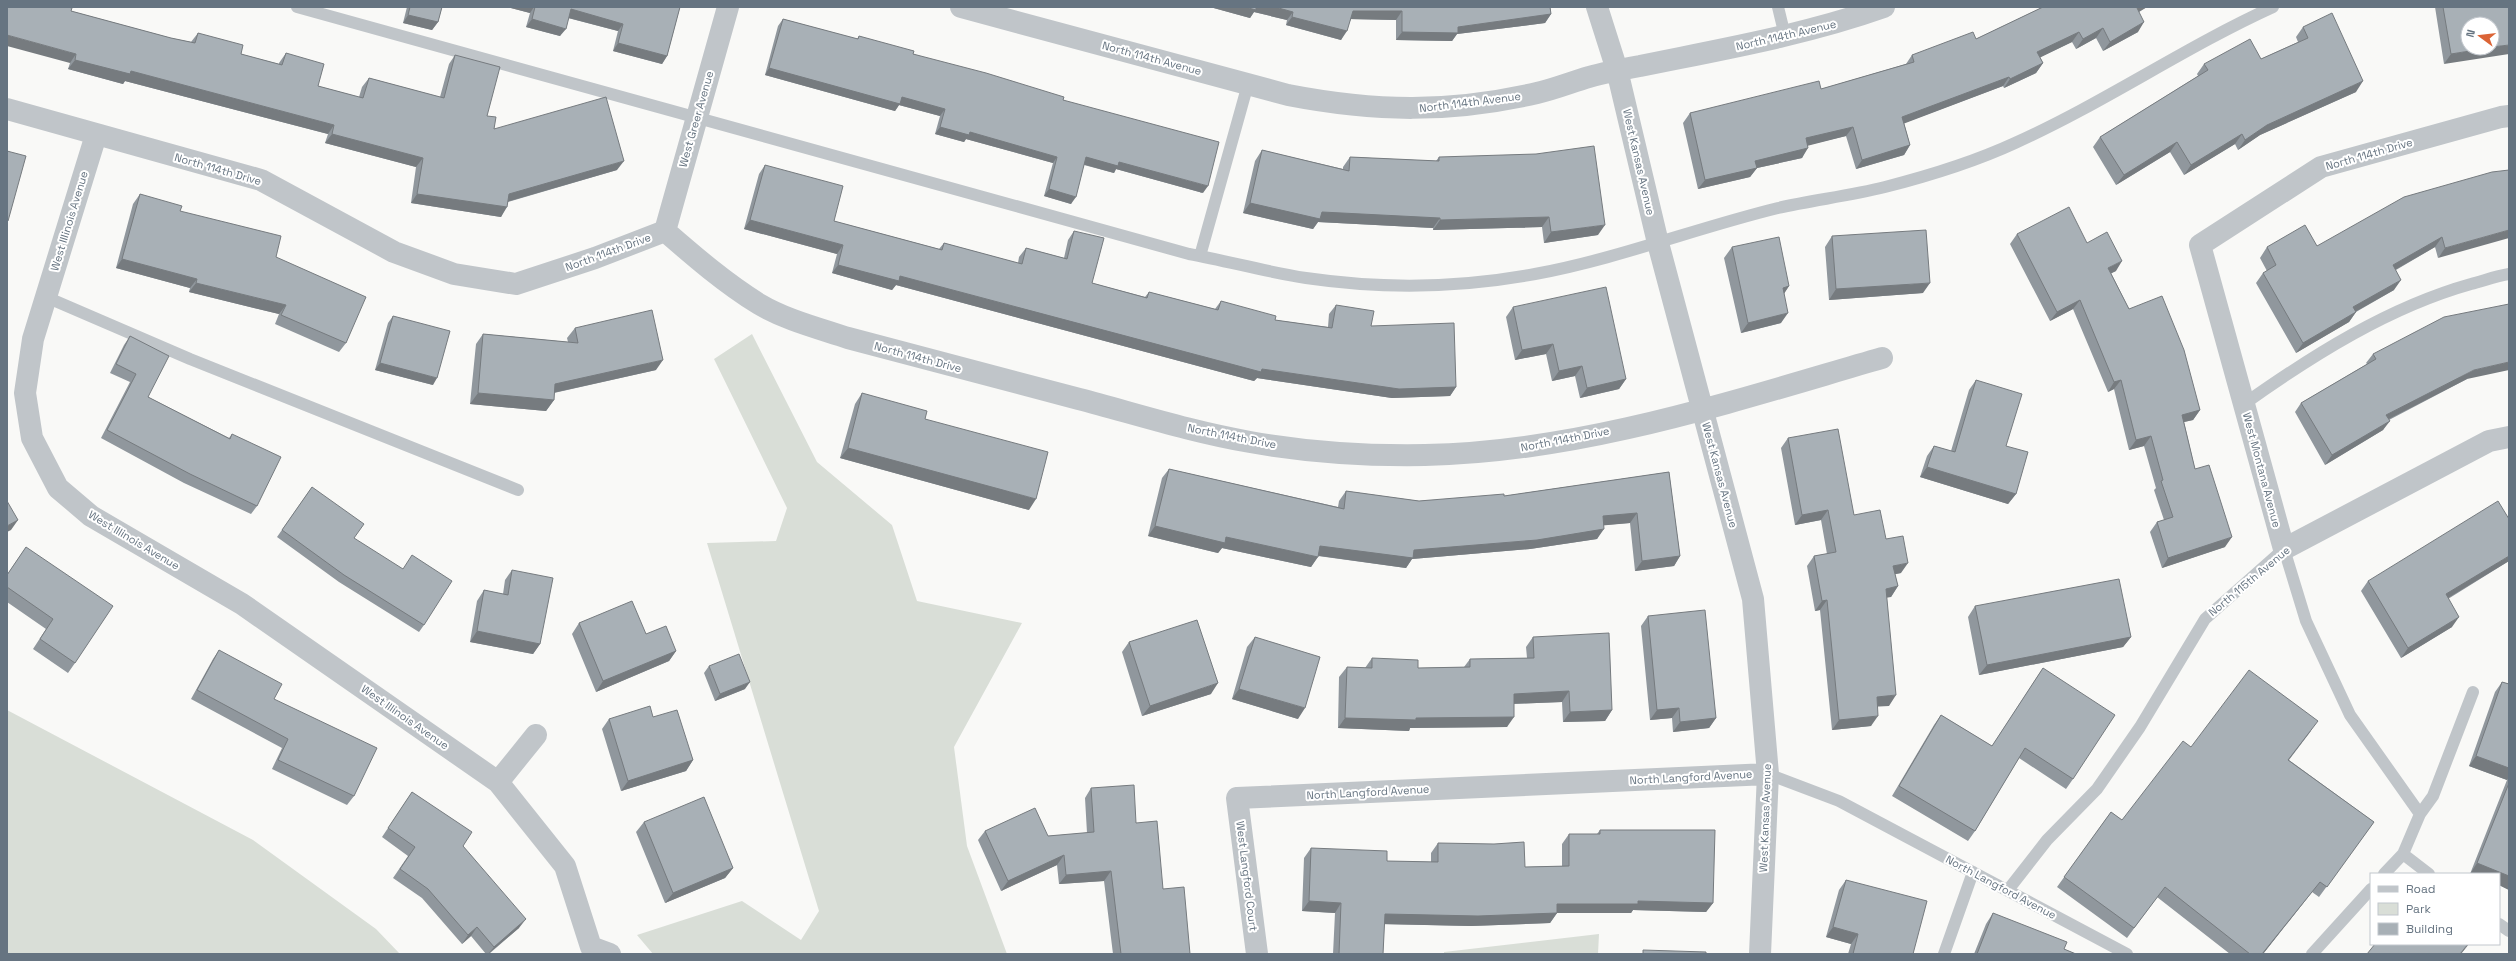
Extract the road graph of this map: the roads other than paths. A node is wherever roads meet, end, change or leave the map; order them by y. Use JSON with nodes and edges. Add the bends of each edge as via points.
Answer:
{"nodes":[{"id":1,"x":297,"y":7,"type":"edge"},
{"id":2,"x":728,"y":7,"type":"edge"},
{"id":3,"x":961,"y":7,"type":"edge"},
{"id":4,"x":1598,"y":7,"type":"edge"},
{"id":5,"x":1778,"y":7,"type":"edge"},
{"id":6,"x":1884,"y":7,"type":"edge"},
{"id":7,"x":2273,"y":7,"type":"edge"},
{"id":8,"x":1785,"y":36,"type":"junction"},
{"id":9,"x":1617,"y":70,"type":"junction"},
{"id":10,"x":1248,"y":84,"type":"junction"},
{"id":11,"x":7,"y":109,"type":"edge"},
{"id":12,"x":2509,"y":116,"type":"edge"},
{"id":13,"x":696,"y":118,"type":"junction"},
{"id":14,"x":96,"y":135,"type":"junction"},
{"id":15,"x":665,"y":232,"type":"junction"},
{"id":16,"x":1658,"y":243,"type":"junction"},
{"id":17,"x":2200,"y":244,"type":"joint"},
{"id":18,"x":1200,"y":256,"type":"junction"},
{"id":19,"x":2509,"y":274,"type":"edge"},
{"id":20,"x":46,"y":297,"type":"junction"},
{"id":21,"x":1882,"y":358,"type":"dead end"},
{"id":22,"x":2244,"y":404,"type":"junction"},
{"id":23,"x":1702,"y":410,"type":"junction"},
{"id":24,"x":2509,"y":437,"type":"edge"},
{"id":25,"x":518,"y":490,"type":"dead end"},
{"id":26,"x":2284,"y":549,"type":"junction"},
{"id":27,"x":2473,"y":692,"type":"dead end"},
{"id":28,"x":536,"y":735,"type":"dead end"},
{"id":29,"x":1768,"y":774,"type":"junction"},
{"id":30,"x":498,"y":782,"type":"junction"},
{"id":31,"x":1237,"y":798,"type":"joint"},
{"id":32,"x":2420,"y":814,"type":"junction"},
{"id":33,"x":2403,"y":854,"type":"junction"},
{"id":34,"x":1973,"y":872,"type":"junction"},
{"id":35,"x":2385,"y":873,"type":"edge"},
{"id":36,"x":2428,"y":873,"type":"edge"},
{"id":37,"x":2008,"y":890,"type":"junction"},
{"id":38,"x":2370,"y":890,"type":"edge"},
{"id":39,"x":2500,"y":925,"type":"edge"},
{"id":40,"x":2509,"y":931,"type":"edge"},
{"id":41,"x":610,"y":954,"type":"edge"},
{"id":42,"x":1257,"y":954,"type":"edge"},
{"id":43,"x":1760,"y":954,"type":"edge"},
{"id":44,"x":1944,"y":954,"type":"edge"},
{"id":45,"x":2127,"y":954,"type":"edge"},
{"id":46,"x":2312,"y":954,"type":"edge"}],
"edges":[{"from":1,"to":13,"type":"lane"},
{"from":2,"to":13,"type":"street","name":"West Greer Avenue"},
{"from":3,"to":10,"type":"street","name":"North 114th Avenue"},
{"from":4,"to":9,"type":"street","name":"West Kansas Avenue"},
{"from":5,"to":8,"type":"lane"},
{"from":6,"to":8,"type":"street","name":"North 114th Avenue","via":[[1840,23]]},
{"from":7,"to":16,"type":"lane","via":[[2098,102],[2011,145],[1938,172],[1778,208]]},
{"from":8,"to":9,"type":"street","name":"North 114th Avenue"},
{"from":9,"to":10,"type":"street","name":"North 114th Avenue","via":[[1538,93],[1484,103],[1429,109],[1384,109],[1332,103]]},
{"from":9,"to":16,"type":"street","name":"West Kansas Avenue"},
{"from":10,"to":18,"type":"lane"},
{"from":11,"to":14,"type":"street","name":"North 114th Drive"},
{"from":12,"to":17,"type":"street","name":"North 114th Drive","via":[[2321,167]]},
{"from":13,"to":15,"type":"street","name":"West Greer Avenue"},
{"from":13,"to":18,"type":"lane"},
{"from":14,"to":15,"type":"street","name":"North 114th Drive","via":[[261,180],[394,252],[454,274],[516,284]]},
{"from":14,"to":20,"type":"street","name":"West Illinois Avenue"},
{"from":15,"to":23,"type":"street","name":"North 114th Drive","via":[[718,276],[760,304],[801,323],[870,344],[1250,442],[1369,454],[1426,455],[1489,451],[1552,444]]},
{"from":16,"to":18,"type":"lane","via":[[1533,274],[1429,285],[1356,283],[1307,278],[1248,268]]},
{"from":16,"to":23,"type":"street","name":"West Kansas Avenue"},
{"from":17,"to":22,"type":"street","name":"West Montana Avenue"},
{"from":19,"to":22,"type":"lane","via":[[2433,295],[2370,326],[2284,375]]},
{"from":20,"to":25,"type":"lane","via":[[190,359]]},
{"from":20,"to":30,"type":"street","name":"West Illinois Avenue","via":[[33,339],[25,393],[32,438],[58,488],[91,516],[242,604]]},
{"from":21,"to":23,"type":"street","name":"North 114th Drive"},
{"from":22,"to":26,"type":"street","name":"West Montana Avenue"},
{"from":23,"to":29,"type":"street","name":"West Kansas Avenue","via":[[1753,599]]},
{"from":24,"to":26,"type":"street","name":"North 115th Avenue","via":[[2489,441]]},
{"from":26,"to":32,"type":"lane","name":"West Montana Avenue","via":[[2306,621],[2350,715]]},
{"from":26,"to":37,"type":"lane","name":"North 115th Avenue","via":[[2205,618],[2140,727],[2097,789],[2047,840]]},
{"from":27,"to":32,"type":"lane","via":[[2433,796]]},
{"from":28,"to":30,"type":"street"},
{"from":29,"to":31,"type":"street","name":"North Langford Avenue"},
{"from":29,"to":34,"type":"lane","name":"North Langford Avenue","via":[[1839,801]]},
{"from":29,"to":43,"type":"street","name":"West Kansas Avenue"},
{"from":30,"to":41,"type":"street","name":"West Illinois Avenue","via":[[565,866],[591,947]]},
{"from":31,"to":42,"type":"street","name":"West Langford Court"},
{"from":32,"to":33,"type":"lane"},
{"from":33,"to":35,"type":"lane"},
{"from":33,"to":36,"type":"lane"},
{"from":34,"to":37,"type":"lane","name":"North Langford Avenue"},
{"from":34,"to":44,"type":"lane"},
{"from":37,"to":45,"type":"lane","name":"North Langford Avenue"},
{"from":38,"to":46,"type":"lane"},
{"from":39,"to":40,"type":"lane"}]}
